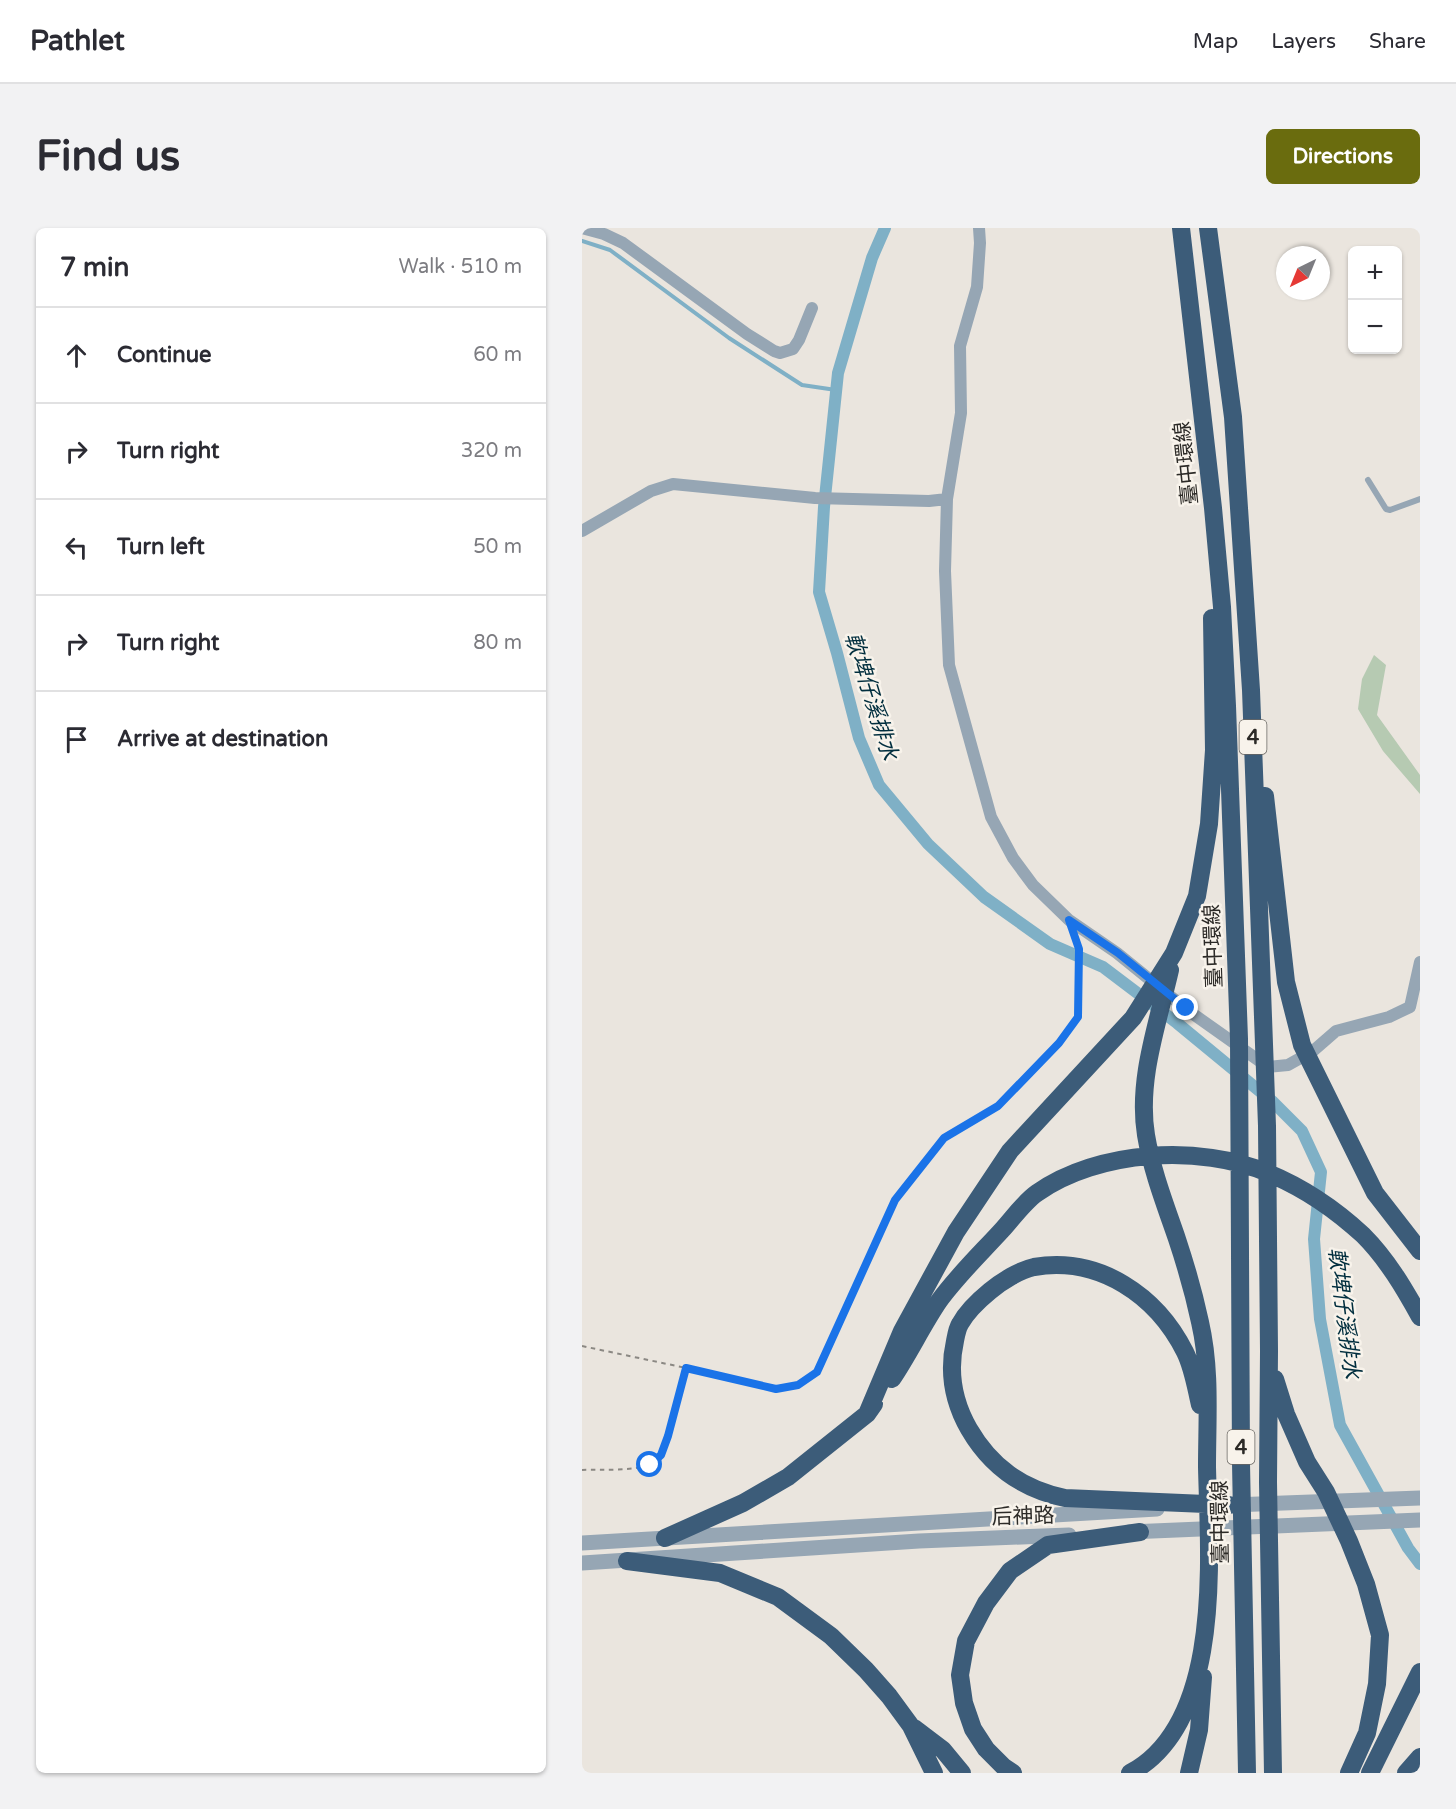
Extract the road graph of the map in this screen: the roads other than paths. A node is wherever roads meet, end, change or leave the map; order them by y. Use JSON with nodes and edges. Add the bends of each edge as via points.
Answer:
{"nodes":[{"id":1,"x":582,"y":228,"type":"edge"},
{"id":2,"x":979,"y":228,"type":"edge"},
{"id":3,"x":1181,"y":228,"type":"edge"},
{"id":4,"x":1208,"y":228,"type":"edge"},
{"id":5,"x":812,"y":308,"type":"dead end"},
{"id":6,"x":1368,"y":480,"type":"dead end"},
{"id":7,"x":947,"y":499,"type":"junction"},
{"id":8,"x":1420,"y":499,"type":"edge"},
{"id":9,"x":1213,"y":508,"type":"junction"},
{"id":10,"x":582,"y":531,"type":"edge"},
{"id":11,"x":1251,"y":690,"type":"junction"},
{"id":12,"x":1174,"y":953,"type":"junction"},
{"id":13,"x":1420,"y":962,"type":"edge"},
{"id":14,"x":1420,"y":1251,"type":"edge"},
{"id":15,"x":1420,"y":1317,"type":"edge"},
{"id":16,"x":1269,"y":1352,"type":"junction"},
{"id":17,"x":867,"y":1414,"type":"junction"},
{"id":18,"x":1207,"y":1445,"type":"junction"},
{"id":19,"x":1420,"y":1498,"type":"edge"},
{"id":20,"x":1229,"y":1505,"type":"junction"},
{"id":21,"x":1420,"y":1520,"type":"edge"},
{"id":22,"x":1140,"y":1532,"type":"junction"},
{"id":23,"x":665,"y":1538,"type":"junction"},
{"id":24,"x":582,"y":1543,"type":"edge"},
{"id":25,"x":627,"y":1561,"type":"junction"},
{"id":26,"x":582,"y":1563,"type":"edge"},
{"id":27,"x":1207,"y":1621,"type":"junction"},
{"id":28,"x":1420,"y":1672,"type":"edge"},
{"id":29,"x":910,"y":1726,"type":"junction"},
{"id":30,"x":1420,"y":1757,"type":"edge"},
{"id":31,"x":934,"y":1773,"type":"edge"},
{"id":32,"x":962,"y":1773,"type":"edge"},
{"id":33,"x":1013,"y":1773,"type":"edge"},
{"id":34,"x":1130,"y":1773,"type":"edge"},
{"id":35,"x":1189,"y":1773,"type":"edge"},
{"id":36,"x":1247,"y":1773,"type":"edge"},
{"id":37,"x":1273,"y":1773,"type":"edge"},
{"id":38,"x":1349,"y":1773,"type":"edge"},
{"id":39,"x":1370,"y":1773,"type":"edge"},
{"id":40,"x":1406,"y":1773,"type":"edge"}],
"edges":[{"from":1,"to":5,"type":"street","via":[[623,243],[774,351],[794,349]]},
{"from":2,"to":7,"type":"street","via":[[977,287],[960,346],[961,413]]},
{"from":3,"to":9,"type":"highway","name":"臺中環線","number":"4"},
{"from":4,"to":11,"type":"highway","number":"4","via":[[1233,417]]},
{"from":6,"to":8,"type":"lane","via":[[1386,509]]},
{"from":7,"to":10,"type":"street","via":[[850,500],[673,484],[651,491]]},
{"from":7,"to":13,"type":"street","via":[[949,665],[991,817],[1033,885],[1069,920],[1268,1067],[1288,1065],[1313,1051],[1336,1030],[1389,1017],[1410,1007]]},
{"from":9,"to":12,"type":"highway","via":[[1214,750],[1209,824],[1197,896]]},
{"from":9,"to":36,"type":"highway","name":"臺中環線","number":"4","via":[[1227,695],[1239,1039]]},
{"from":11,"to":14,"type":"highway","via":[[1286,982],[1302,1045],[1375,1193]]},
{"from":11,"to":16,"type":"highway","number":"4","via":[[1267,1126]]},
{"from":12,"to":17,"type":"highway","via":[[1133,1018],[1010,1151],[956,1232],[902,1331]]},
{"from":12,"to":18,"type":"highway","via":[[1145,1072],[1145,1134],[1201,1324],[1207,1363]]},
{"from":15,"to":17,"type":"highway","via":[[1385,1261],[1363,1236],[1301,1190],[1267,1173],[1234,1163],[1194,1156],[1128,1158],[1084,1168],[1036,1194],[940,1300]]},
{"from":16,"to":37,"type":"highway","number":"4"},
{"from":16,"to":38,"type":"highway","via":[[1286,1414],[1349,1542],[1380,1635],[1377,1684],[1367,1733]]},
{"from":17,"to":23,"type":"highway","via":[[788,1477],[743,1503]]},
{"from":18,"to":20,"type":"highway","via":[[1196,1384],[1186,1354],[1168,1322],[1143,1296],[1111,1276],[1074,1265],[1033,1267],[999,1283],[977,1301],[959,1325],[951,1358],[952,1385],[961,1415],[994,1463],[1018,1481],[1065,1498]]},
{"from":18,"to":27,"type":"highway"},
{"from":19,"to":20,"type":"street","name":"后神路"},
{"from":20,"to":23,"type":"street","name":"后神路"},
{"from":21,"to":22,"type":"street","name":"后神路"},
{"from":22,"to":25,"type":"street","name":"后神路","via":[[919,1541]]},
{"from":22,"to":33,"type":"highway","via":[[1048,1545],[1010,1571],[986,1603],[966,1641],[960,1674],[964,1703],[973,1729],[986,1749]]},
{"from":23,"to":24,"type":"street","name":"后神路"},
{"from":25,"to":26,"type":"street","name":"后神路"},
{"from":25,"to":29,"type":"highway","via":[[720,1573],[778,1597],[831,1636],[866,1670]]},
{"from":27,"to":34,"type":"highway","via":[[1194,1687],[1179,1723],[1159,1750]]},
{"from":27,"to":35,"type":"highway","via":[[1199,1730]]},
{"from":28,"to":39,"type":"highway"},
{"from":29,"to":31,"type":"highway"},
{"from":29,"to":32,"type":"highway","via":[[944,1750]]},
{"from":30,"to":40,"type":"highway"}]}
